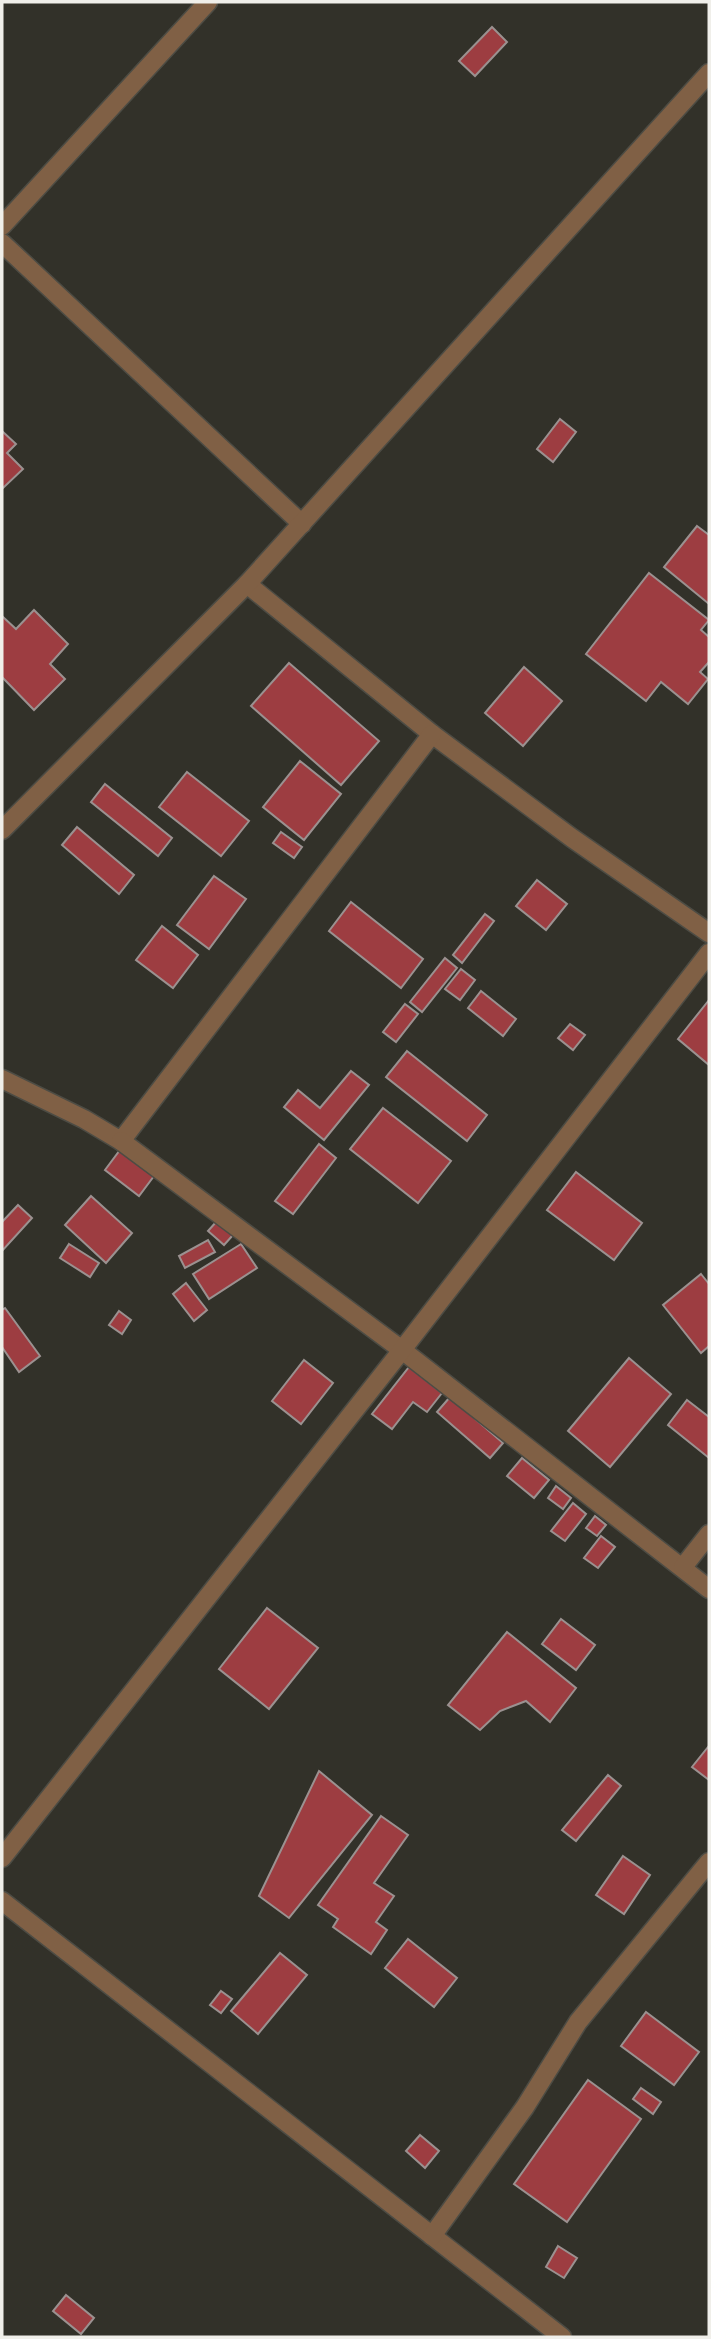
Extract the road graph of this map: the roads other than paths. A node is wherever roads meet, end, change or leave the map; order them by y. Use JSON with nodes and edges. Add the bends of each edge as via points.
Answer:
{"nodes":[{"id":1,"x":208,"y":2,"type":"edge"},
{"id":2,"x":709,"y":73,"type":"edge"},
{"id":3,"x":2,"y":226,"type":"edge"},
{"id":4,"x":2,"y":243,"type":"edge"},
{"id":5,"x":302,"y":524,"type":"junction"},
{"id":6,"x":247,"y":584,"type":"junction"},
{"id":7,"x":432,"y":734,"type":"junction"},
{"id":8,"x":2,"y":830,"type":"edge"},
{"id":9,"x":709,"y":933,"type":"edge"},
{"id":10,"x":709,"y":953,"type":"edge"},
{"id":11,"x":2,"y":1079,"type":"edge"},
{"id":12,"x":121,"y":1141,"type":"junction"},
{"id":13,"x":402,"y":1350,"type":"junction"},
{"id":14,"x":709,"y":1534,"type":"edge"},
{"id":15,"x":683,"y":1567,"type":"junction"},
{"id":16,"x":709,"y":1589,"type":"edge"},
{"id":17,"x":2,"y":1858,"type":"edge"},
{"id":18,"x":709,"y":1862,"type":"edge"},
{"id":19,"x":2,"y":1901,"type":"edge"},
{"id":20,"x":432,"y":2236,"type":"junction"},
{"id":21,"x":562,"y":2337,"type":"edge"}],
"edges":[{"from":1,"to":3,"type":"street"},
{"from":2,"to":5,"type":"street"},
{"from":4,"to":5,"type":"street"},
{"from":5,"to":6,"type":"street"},
{"from":6,"to":7,"type":"street"},
{"from":6,"to":8,"type":"street"},
{"from":7,"to":9,"type":"street"},
{"from":7,"to":12,"type":"street"},
{"from":10,"to":13,"type":"street"},
{"from":11,"to":12,"type":"street"},
{"from":12,"to":13,"type":"street"},
{"from":13,"to":15,"type":"street"},
{"from":13,"to":17,"type":"street"},
{"from":14,"to":15,"type":"street"},
{"from":15,"to":16,"type":"street"},
{"from":18,"to":20,"type":"street","via":[[578,2022],[525,2107]]},
{"from":19,"to":20,"type":"street"},
{"from":20,"to":21,"type":"street"}]}
